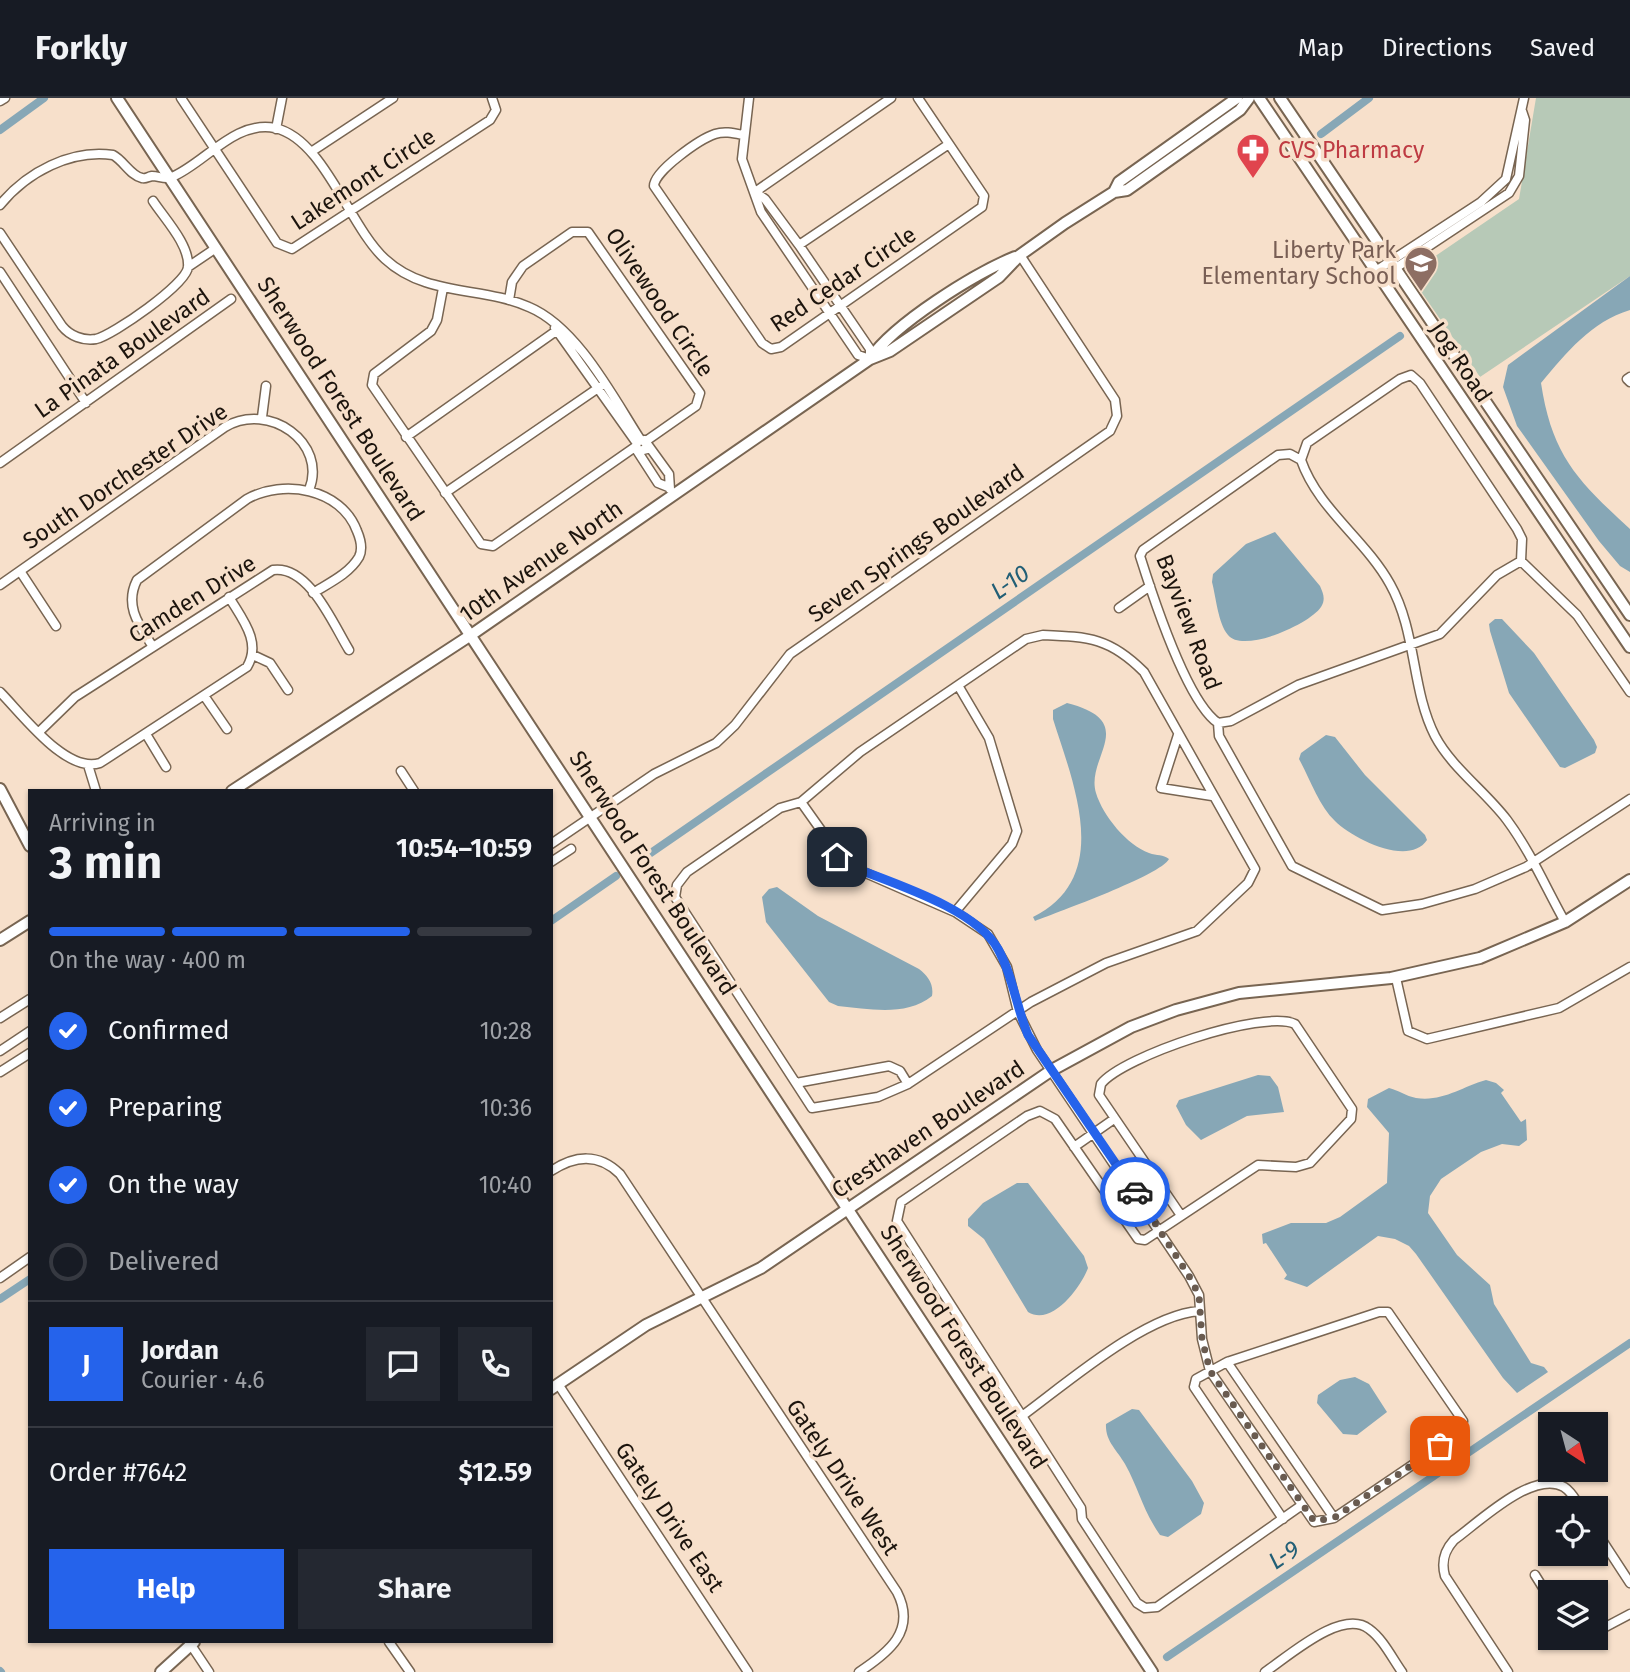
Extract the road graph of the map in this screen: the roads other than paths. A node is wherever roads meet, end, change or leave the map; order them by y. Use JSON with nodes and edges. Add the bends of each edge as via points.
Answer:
{"nodes":[{"id":1,"x":5,"y":98,"type":"edge"},
{"id":2,"x":117,"y":98,"type":"edge"},
{"id":3,"x":181,"y":98,"type":"edge"},
{"id":4,"x":282,"y":98,"type":"edge"},
{"id":5,"x":393,"y":98,"type":"edge"},
{"id":6,"x":492,"y":98,"type":"edge"},
{"id":7,"x":749,"y":98,"type":"edge"},
{"id":8,"x":891,"y":98,"type":"edge"},
{"id":9,"x":918,"y":98,"type":"edge"},
{"id":10,"x":1237,"y":98,"type":"edge"},
{"id":11,"x":1249,"y":98,"type":"edge"},
{"id":12,"x":1259,"y":98,"type":"edge"},
{"id":13,"x":1279,"y":98,"type":"edge"},
{"id":14,"x":1524,"y":98,"type":"edge"},
{"id":15,"x":0,"y":101,"type":"edge"},
{"id":16,"x":276,"y":129,"type":"junction"},
{"id":17,"x":743,"y":135,"type":"junction"},
{"id":18,"x":949,"y":144,"type":"junction"},
{"id":19,"x":215,"y":149,"type":"junction"},
{"id":20,"x":311,"y":152,"type":"junction"},
{"id":21,"x":170,"y":179,"type":"junction"},
{"id":22,"x":755,"y":192,"type":"junction"},
{"id":23,"x":1114,"y":192,"type":"junction"},
{"id":24,"x":153,"y":201,"type":"dead end"},
{"id":25,"x":0,"y":205,"type":"edge"},
{"id":26,"x":350,"y":212,"type":"junction"},
{"id":27,"x":0,"y":233,"type":"edge"},
{"id":28,"x":799,"y":246,"type":"junction"},
{"id":29,"x":216,"y":248,"type":"junction"},
{"id":30,"x":1020,"y":255,"type":"junction"},
{"id":31,"x":1392,"y":266,"type":"junction"},
{"id":32,"x":188,"y":267,"type":"junction"},
{"id":33,"x":0,"y":272,"type":"edge"},
{"id":34,"x":1377,"y":276,"type":"junction"},
{"id":35,"x":443,"y":288,"type":"junction"},
{"id":36,"x":231,"y":299,"type":"dead end"},
{"id":37,"x":509,"y":300,"type":"junction"},
{"id":38,"x":841,"y":307,"type":"junction"},
{"id":39,"x":830,"y":314,"type":"junction"},
{"id":40,"x":553,"y":322,"type":"junction"},
{"id":41,"x":556,"y":331,"type":"junction"},
{"id":42,"x":870,"y":359,"type":"junction"},
{"id":43,"x":1630,"y":377,"type":"edge"},
{"id":44,"x":1630,"y":382,"type":"edge"},
{"id":45,"x":604,"y":384,"type":"junction"},
{"id":46,"x":266,"y":386,"type":"dead end"},
{"id":47,"x":596,"y":390,"type":"junction"},
{"id":48,"x":86,"y":403,"type":"junction"},
{"id":49,"x":262,"y":417,"type":"junction"},
{"id":50,"x":406,"y":437,"type":"junction"},
{"id":51,"x":1508,"y":438,"type":"junction"},
{"id":52,"x":641,"y":444,"type":"junction"},
{"id":53,"x":1495,"y":448,"type":"junction"},
{"id":54,"x":1301,"y":460,"type":"junction"},
{"id":55,"x":0,"y":463,"type":"edge"},
{"id":56,"x":309,"y":490,"type":"junction"},
{"id":57,"x":671,"y":491,"type":"junction"},
{"id":58,"x":445,"y":493,"type":"junction"},
{"id":59,"x":1521,"y":561,"type":"junction"},
{"id":60,"x":20,"y":571,"type":"junction"},
{"id":61,"x":0,"y":585,"type":"edge"},
{"id":62,"x":1150,"y":586,"type":"junction"},
{"id":63,"x":313,"y":593,"type":"junction"},
{"id":64,"x":229,"y":597,"type":"junction"},
{"id":65,"x":1119,"y":608,"type":"dead end"},
{"id":66,"x":1630,"y":615,"type":"edge"},
{"id":67,"x":56,"y":626,"type":"dead end"},
{"id":68,"x":471,"y":635,"type":"junction"},
{"id":69,"x":1413,"y":645,"type":"junction"},
{"id":70,"x":153,"y":647,"type":"junction"},
{"id":71,"x":1630,"y":648,"type":"edge"},
{"id":72,"x":349,"y":650,"type":"dead end"},
{"id":73,"x":253,"y":655,"type":"junction"},
{"id":74,"x":959,"y":687,"type":"junction"},
{"id":75,"x":288,"y":690,"type":"dead end"},
{"id":76,"x":0,"y":692,"type":"edge"},
{"id":77,"x":1630,"y":692,"type":"edge"},
{"id":78,"x":205,"y":697,"type":"junction"},
{"id":79,"x":1218,"y":723,"type":"junction"},
{"id":80,"x":227,"y":729,"type":"dead end"},
{"id":81,"x":39,"y":732,"type":"junction"},
{"id":82,"x":146,"y":734,"type":"junction"},
{"id":83,"x":1178,"y":735,"type":"junction"},
{"id":84,"x":88,"y":765,"type":"junction"},
{"id":85,"x":166,"y":767,"type":"dead end"},
{"id":86,"x":401,"y":771,"type":"dead end"},
{"id":87,"x":0,"y":789,"type":"edge"},
{"id":88,"x":95,"y":789,"type":"edge"},
{"id":89,"x":235,"y":789,"type":"edge"},
{"id":90,"x":413,"y":789,"type":"edge"},
{"id":91,"x":1212,"y":796,"type":"junction"},
{"id":92,"x":1630,"y":799,"type":"edge"},
{"id":93,"x":801,"y":802,"type":"junction"},
{"id":94,"x":591,"y":817,"type":"junction"},
{"id":95,"x":20,"y":827,"type":"junction"},
{"id":96,"x":28,"y":834,"type":"edge"},
{"id":97,"x":28,"y":842,"type":"edge"},
{"id":98,"x":553,"y":843,"type":"edge"},
{"id":99,"x":571,"y":849,"type":"dead end"},
{"id":100,"x":553,"y":861,"type":"edge"},
{"id":101,"x":1533,"y":863,"type":"junction"},
{"id":102,"x":1630,"y":880,"type":"edge"},
{"id":103,"x":955,"y":912,"type":"junction"},
{"id":104,"x":28,"y":922,"type":"edge"},
{"id":105,"x":1565,"y":922,"type":"junction"},
{"id":106,"x":0,"y":940,"type":"edge"},
{"id":107,"x":1630,"y":967,"type":"edge"},
{"id":108,"x":1396,"y":978,"type":"junction"},
{"id":109,"x":27,"y":1000,"type":"edge"},
{"id":110,"x":1018,"y":1012,"type":"junction"},
{"id":111,"x":0,"y":1018,"type":"edge"},
{"id":112,"x":28,"y":1032,"type":"edge"},
{"id":113,"x":0,"y":1051,"type":"edge"},
{"id":114,"x":28,"y":1054,"type":"edge"},
{"id":115,"x":1052,"y":1070,"type":"junction"},
{"id":116,"x":0,"y":1072,"type":"edge"},
{"id":117,"x":796,"y":1083,"type":"junction"},
{"id":118,"x":908,"y":1084,"type":"junction"},
{"id":119,"x":1114,"y":1119,"type":"junction"},
{"id":120,"x":1094,"y":1132,"type":"junction"},
{"id":121,"x":1074,"y":1147,"type":"junction"},
{"id":122,"x":553,"y":1170,"type":"edge"},
{"id":123,"x":848,"y":1209,"type":"junction"},
{"id":124,"x":1180,"y":1214,"type":"junction"},
{"id":125,"x":1160,"y":1230,"type":"junction"},
{"id":126,"x":28,"y":1259,"type":"edge"},
{"id":127,"x":0,"y":1278,"type":"edge"},
{"id":128,"x":702,"y":1298,"type":"junction"},
{"id":129,"x":1199,"y":1311,"type":"junction"},
{"id":130,"x":1227,"y":1362,"type":"junction"},
{"id":131,"x":1210,"y":1371,"type":"junction"},
{"id":132,"x":555,"y":1387,"type":"edge"},
{"id":133,"x":1022,"y":1416,"type":"junction"},
{"id":134,"x":1571,"y":1496,"type":"edge"},
{"id":135,"x":1302,"y":1505,"type":"junction"},
{"id":136,"x":1334,"y":1518,"type":"junction"},
{"id":137,"x":1283,"y":1519,"type":"junction"},
{"id":138,"x":1608,"y":1549,"type":"edge"},
{"id":139,"x":1535,"y":1575,"type":"dead end"},
{"id":140,"x":1538,"y":1580,"type":"edge"},
{"id":141,"x":1630,"y":1583,"type":"edge"},
{"id":142,"x":1630,"y":1614,"type":"edge"},
{"id":143,"x":1608,"y":1626,"type":"edge"},
{"id":144,"x":191,"y":1643,"type":"edge"},
{"id":145,"x":390,"y":1643,"type":"edge"},
{"id":146,"x":161,"y":1672,"type":"edge"},
{"id":147,"x":209,"y":1672,"type":"edge"},
{"id":148,"x":410,"y":1672,"type":"edge"},
{"id":149,"x":748,"y":1672,"type":"edge"},
{"id":150,"x":859,"y":1672,"type":"edge"},
{"id":151,"x":1152,"y":1672,"type":"edge"},
{"id":152,"x":1265,"y":1672,"type":"edge"},
{"id":153,"x":1402,"y":1672,"type":"edge"},
{"id":154,"x":1508,"y":1672,"type":"edge"}],
"edges":[{"from":1,"to":15,"type":"street"},
{"from":2,"to":21,"type":"street","name":"Sherwood Forest Boulevard"},
{"from":3,"to":19,"type":"street","name":"Lakemont Circle"},
{"from":4,"to":16,"type":"street"},
{"from":5,"to":20,"type":"street"},
{"from":6,"to":26,"type":"street","name":"Lakemont Circle","via":[[496,110],[490,120]]},
{"from":7,"to":17,"type":"street"},
{"from":8,"to":22,"type":"street"},
{"from":9,"to":18,"type":"street","name":"Red Cedar Circle"},
{"from":10,"to":23,"type":"street","name":"10th Avenue North","via":[[1119,182]]},
{"from":11,"to":23,"type":"street","name":"10th Avenue North","via":[[1240,110],[1127,190]]},
{"from":12,"to":34,"type":"street","name":"Jog Road"},
{"from":13,"to":31,"type":"street","name":"Jog Road"},
{"from":14,"to":31,"type":"street","via":[[1519,176],[1509,193]]},
{"from":16,"to":19,"type":"street","via":[[246,131]]},
{"from":16,"to":20,"type":"street","via":[[298,139]]},
{"from":17,"to":22,"type":"street","via":[[744,170]]},
{"from":17,"to":39,"type":"street","name":"Red Cedar Circle","via":[[709,137],[660,171],[654,186],[766,347],[780,347]]},
{"from":18,"to":28,"type":"street"},
{"from":18,"to":38,"type":"street","name":"Red Cedar Circle","via":[[984,196],[982,207]]},
{"from":19,"to":21,"type":"street"},
{"from":19,"to":26,"type":"street","name":"Lakemont Circle","via":[[281,247],[292,249]]},
{"from":20,"to":26,"type":"street"},
{"from":21,"to":25,"type":"street","via":[[140,178],[113,155],[69,156]]},
{"from":21,"to":29,"type":"street","name":"Sherwood Forest Boulevard"},
{"from":22,"to":28,"type":"street"},
{"from":22,"to":39,"type":"street","via":[[761,212]]},
{"from":23,"to":30,"type":"street","name":"10th Avenue North"},
{"from":24,"to":32,"type":"street","via":[[183,248]]},
{"from":26,"to":35,"type":"street","via":[[385,259],[412,278]]},
{"from":27,"to":32,"type":"street","via":[[62,326],[81,338],[110,333],[173,289]]},
{"from":28,"to":38,"type":"street"},
{"from":29,"to":32,"type":"street"},
{"from":29,"to":68,"type":"street","name":"Sherwood Forest Boulevard"},
{"from":30,"to":42,"type":"street","name":"10th Avenue North","via":[[993,267],[884,339]]},
{"from":30,"to":94,"type":"street","name":"Seven Springs Boulevard","via":[[1115,400],[1117,416],[1110,431],[790,654],[716,743],[654,774]]},
{"from":31,"to":34,"type":"street"},
{"from":31,"to":51,"type":"street","name":"Jog Road"},
{"from":33,"to":48,"type":"street"},
{"from":34,"to":53,"type":"street","name":"Jog Road"},
{"from":35,"to":37,"type":"street"},
{"from":35,"to":50,"type":"street","name":"Olivewood Circle","via":[[431,331],[372,379],[374,390]]},
{"from":36,"to":48,"type":"street","name":"La Pinata Boulevard"},
{"from":37,"to":40,"type":"street","via":[[533,308]]},
{"from":37,"to":52,"type":"street","name":"Olivewood Circle","via":[[512,282],[523,266],[572,232],[588,232],[700,393],[696,406]]},
{"from":38,"to":39,"type":"street","name":"Red Cedar Circle"},
{"from":38,"to":42,"type":"street","via":[[870,349]]},
{"from":39,"to":42,"type":"street","via":[[859,355]]},
{"from":40,"to":41,"type":"street"},
{"from":40,"to":45,"type":"street"},
{"from":41,"to":47,"type":"street"},
{"from":41,"to":50,"type":"street"},
{"from":42,"to":57,"type":"street","name":"10th Avenue North"},
{"from":43,"to":44,"type":"street"},
{"from":45,"to":47,"type":"street"},
{"from":45,"to":52,"type":"street"},
{"from":46,"to":49,"type":"street"},
{"from":47,"to":52,"type":"street"},
{"from":47,"to":58,"type":"street"},
{"from":48,"to":55,"type":"street","name":"La Pinata Boulevard"},
{"from":49,"to":56,"type":"street","name":"South Dorchester Drive","via":[[290,431],[304,448],[313,469]]},
{"from":49,"to":60,"type":"street","name":"South Dorchester Drive","via":[[225,427]]},
{"from":50,"to":58,"type":"street","name":"Olivewood Circle"},
{"from":51,"to":53,"type":"street"},
{"from":51,"to":66,"type":"street","name":"Jog Road"},
{"from":52,"to":57,"type":"street","via":[[658,483]]},
{"from":52,"to":57,"type":"street","via":[[669,474]]},
{"from":52,"to":58,"type":"street","name":"Olivewood Circle","via":[[492,546],[477,540]]},
{"from":53,"to":71,"type":"street","name":"Jog Road"},
{"from":54,"to":59,"type":"street","via":[[1307,443],[1411,375],[1517,529],[1522,539]]},
{"from":54,"to":62,"type":"street","name":"Bayview Road","via":[[1290,454],[1278,455],[1143,550],[1140,556]]},
{"from":54,"to":69,"type":"street","via":[[1330,509],[1390,584]]},
{"from":56,"to":63,"type":"street","via":[[331,500],[349,517],[361,551],[347,571]]},
{"from":56,"to":70,"type":"street","via":[[275,488],[253,496],[141,575],[132,592],[132,611]]},
{"from":57,"to":68,"type":"street","name":"10th Avenue North"},
{"from":59,"to":69,"type":"street","via":[[1497,575],[1440,634]]},
{"from":59,"to":77,"type":"street","via":[[1577,615]]},
{"from":60,"to":61,"type":"street","name":"South Dorchester Drive"},
{"from":60,"to":67,"type":"street"},
{"from":62,"to":65,"type":"street"},
{"from":62,"to":79,"type":"street","name":"Bayview Road","via":[[1200,705]]},
{"from":63,"to":64,"type":"street","name":"Camden Drive","via":[[300,577],[279,570],[267,572]]},
{"from":63,"to":72,"type":"street","name":"Camden Drive"},
{"from":64,"to":70,"type":"street","name":"Camden Drive"},
{"from":64,"to":73,"type":"street","via":[[252,637]]},
{"from":68,"to":89,"type":"street","name":"10th Avenue North"},
{"from":68,"to":94,"type":"street","name":"Sherwood Forest Boulevard"},
{"from":69,"to":79,"type":"street","via":[[1298,685],[1231,721]]},
{"from":69,"to":101,"type":"street","via":[[1434,734],[1505,818]]},
{"from":70,"to":81,"type":"street","name":"Camden Drive","via":[[75,697]]},
{"from":73,"to":75,"type":"street","via":[[270,663]]},
{"from":73,"to":78,"type":"street","via":[[243,671]]},
{"from":74,"to":83,"type":"street","via":[[1026,639],[1055,635],[1105,641],[1128,655],[1144,673]]},
{"from":74,"to":93,"type":"street","via":[[860,752]]},
{"from":74,"to":103,"type":"street","via":[[989,738],[1017,831],[1012,844]]},
{"from":76,"to":81,"type":"street"},
{"from":78,"to":80,"type":"street"},
{"from":78,"to":82,"type":"street"},
{"from":79,"to":101,"type":"street","name":"Bayview Road","via":[[1219,736],[1292,866],[1382,910],[1475,889]]},
{"from":81,"to":84,"type":"street","via":[[70,760]]},
{"from":82,"to":84,"type":"street","via":[[105,760]]},
{"from":82,"to":85,"type":"street"},
{"from":83,"to":91,"type":"street"},
{"from":83,"to":91,"type":"street","via":[[1161,788]]},
{"from":84,"to":88,"type":"street"},
{"from":86,"to":90,"type":"street"},
{"from":87,"to":95,"type":"street"},
{"from":91,"to":110,"type":"street","via":[[1255,869],[1248,883],[1197,931],[1106,963]]},
{"from":92,"to":101,"type":"street","name":"Bayview Road"},
{"from":93,"to":103,"type":"street","via":[[845,864]]},
{"from":93,"to":117,"type":"street","via":[[780,808],[687,872],[675,897]]},
{"from":94,"to":98,"type":"street","name":"Seven Springs Boulevard"},
{"from":94,"to":123,"type":"street","name":"Sherwood Forest Boulevard"},
{"from":95,"to":96,"type":"street"},
{"from":95,"to":97,"type":"street"},
{"from":99,"to":100,"type":"street"},
{"from":101,"to":105,"type":"street"},
{"from":102,"to":105,"type":"street","name":"Cresthaven Boulevard"},
{"from":103,"to":110,"type":"street","via":[[993,939],[1012,979]]},
{"from":104,"to":106,"type":"street"},
{"from":105,"to":108,"type":"street","name":"Cresthaven Boulevard","via":[[1480,958]]},
{"from":107,"to":108,"type":"street","via":[[1559,1008],[1427,1039],[1408,1031]]},
{"from":108,"to":115,"type":"street","name":"Cresthaven Boulevard","via":[[1238,993],[1207,1001],[1131,1027]]},
{"from":109,"to":111,"type":"street"},
{"from":110,"to":115,"type":"street"},
{"from":110,"to":118,"type":"street"},
{"from":112,"to":113,"type":"street"},
{"from":114,"to":116,"type":"street"},
{"from":115,"to":120,"type":"street"},
{"from":115,"to":123,"type":"street","name":"Cresthaven Boulevard"},
{"from":117,"to":118,"type":"street","via":[[889,1066],[900,1071]]},
{"from":117,"to":118,"type":"street","via":[[812,1108],[878,1097]]},
{"from":119,"to":120,"type":"street"},
{"from":119,"to":124,"type":"street"},
{"from":119,"to":124,"type":"street","via":[[1099,1095],[1101,1084],[1118,1069],[1168,1045],[1240,1026],[1286,1020],[1295,1024],[1352,1109],[1351,1119],[1310,1163],[1258,1165]]},
{"from":120,"to":121,"type":"street"},
{"from":120,"to":125,"type":"street"},
{"from":121,"to":125,"type":"street","via":[[1138,1238],[1145,1240]]},
{"from":121,"to":133,"type":"street","via":[[1055,1119],[1040,1111],[901,1202],[897,1211],[897,1222]]},
{"from":122,"to":128,"type":"street","name":"Gately Drive West","via":[[579,1158],[612,1166]]},
{"from":123,"to":128,"type":"street","name":"Cresthaven Boulevard","via":[[741,1280]]},
{"from":123,"to":151,"type":"street","name":"Sherwood Forest Boulevard"},
{"from":124,"to":125,"type":"street"},
{"from":125,"to":129,"type":"street","via":[[1199,1295]]},
{"from":126,"to":127,"type":"street"},
{"from":128,"to":132,"type":"street","name":"Cresthaven Boulevard","via":[[646,1325]]},
{"from":128,"to":150,"type":"street","name":"Gately Drive West","via":[[899,1598],[904,1620],[898,1639]]},
{"from":129,"to":131,"type":"street"},
{"from":129,"to":133,"type":"street","via":[[1182,1312],[1121,1344]]},
{"from":130,"to":131,"type":"street"},
{"from":130,"to":136,"type":"street"},
{"from":130,"to":136,"type":"street","via":[[1388,1312],[1463,1421],[1461,1432]]},
{"from":131,"to":135,"type":"street"},
{"from":131,"to":137,"type":"street","via":[[1196,1379],[1195,1387]]},
{"from":132,"to":149,"type":"street","name":"Gately Drive East"},
{"from":133,"to":137,"type":"street","via":[[1081,1508],[1082,1519],[1137,1603],[1145,1608],[1157,1607]]},
{"from":134,"to":154,"type":"street","via":[[1553,1483],[1535,1485],[1447,1549],[1443,1560],[1445,1576]]},
{"from":135,"to":136,"type":"street","via":[[1314,1521]]},
{"from":135,"to":137,"type":"street"},
{"from":138,"to":141,"type":"street"},
{"from":139,"to":140,"type":"street"},
{"from":142,"to":143,"type":"street"},
{"from":144,"to":146,"type":"street"},
{"from":144,"to":147,"type":"street"},
{"from":145,"to":148,"type":"street"},
{"from":152,"to":153,"type":"street","via":[[1336,1625],[1353,1622],[1373,1632]]}]}
